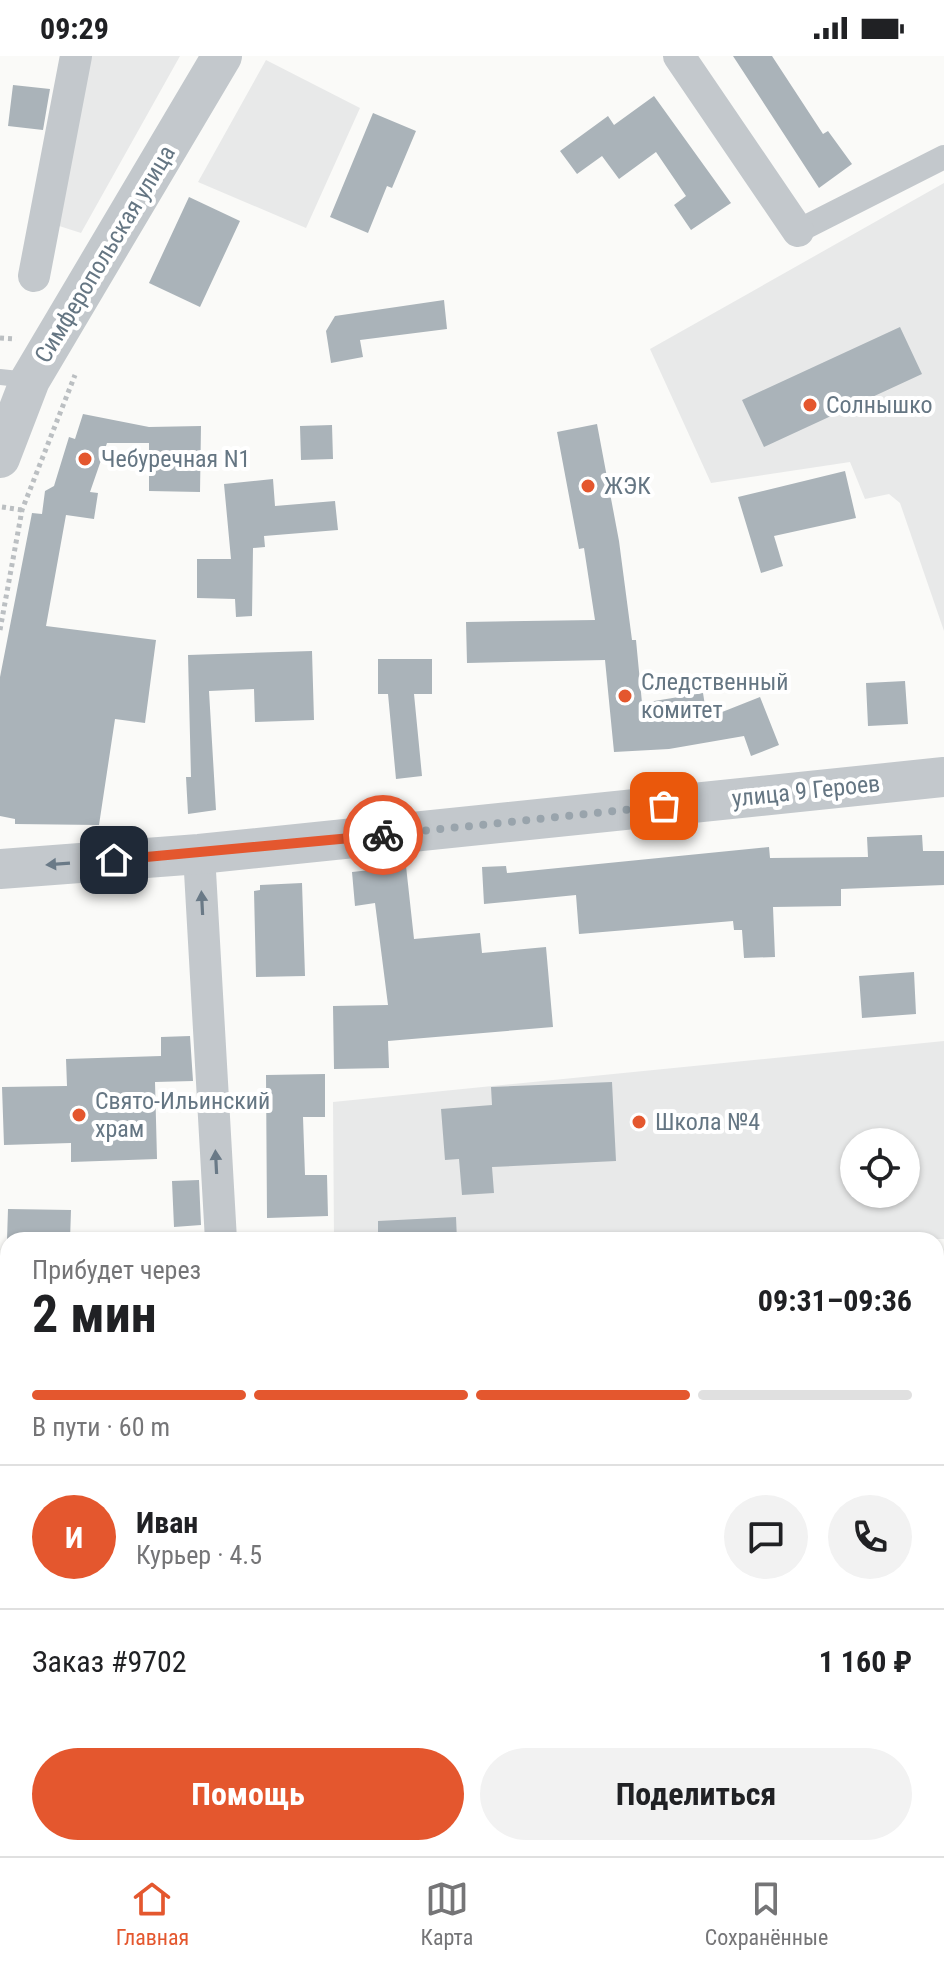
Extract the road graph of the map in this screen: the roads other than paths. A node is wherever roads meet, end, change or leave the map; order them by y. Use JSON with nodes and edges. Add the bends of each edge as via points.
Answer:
{"nodes":[{"id":1,"x":76,"y":56,"type":"edge"},
{"id":2,"x":222,"y":56,"type":"edge"},
{"id":3,"x":679,"y":56,"type":"edge"},
{"id":4,"x":944,"y":157,"type":"edge"},
{"id":5,"x":798,"y":231,"type":"joint"},
{"id":6,"x":34,"y":276,"type":"dead end"},
{"id":7,"x":14,"y":390,"type":"edge"},
{"id":8,"x":0,"y":458,"type":"edge"},
{"id":9,"x":944,"y":777,"type":"edge"},
{"id":10,"x":199,"y":854,"type":"junction"},
{"id":11,"x":0,"y":869,"type":"edge"},
{"id":12,"x":221,"y":1232,"type":"edge"}],
"edges":[{"from":1,"to":6,"type":"street"},
{"from":2,"to":7,"type":"street","name":"Симферопольская улица"},
{"from":3,"to":5,"type":"street"},
{"from":4,"to":5,"type":"street"},
{"from":7,"to":8,"type":"street","name":"Симферопольская улица"},
{"from":9,"to":10,"type":"street","name":"улица 9 Героев"},
{"from":10,"to":11,"type":"street","name":"улица 9 Героев","one_way":true},
{"from":12,"to":10,"type":"street","one_way":true}]}
